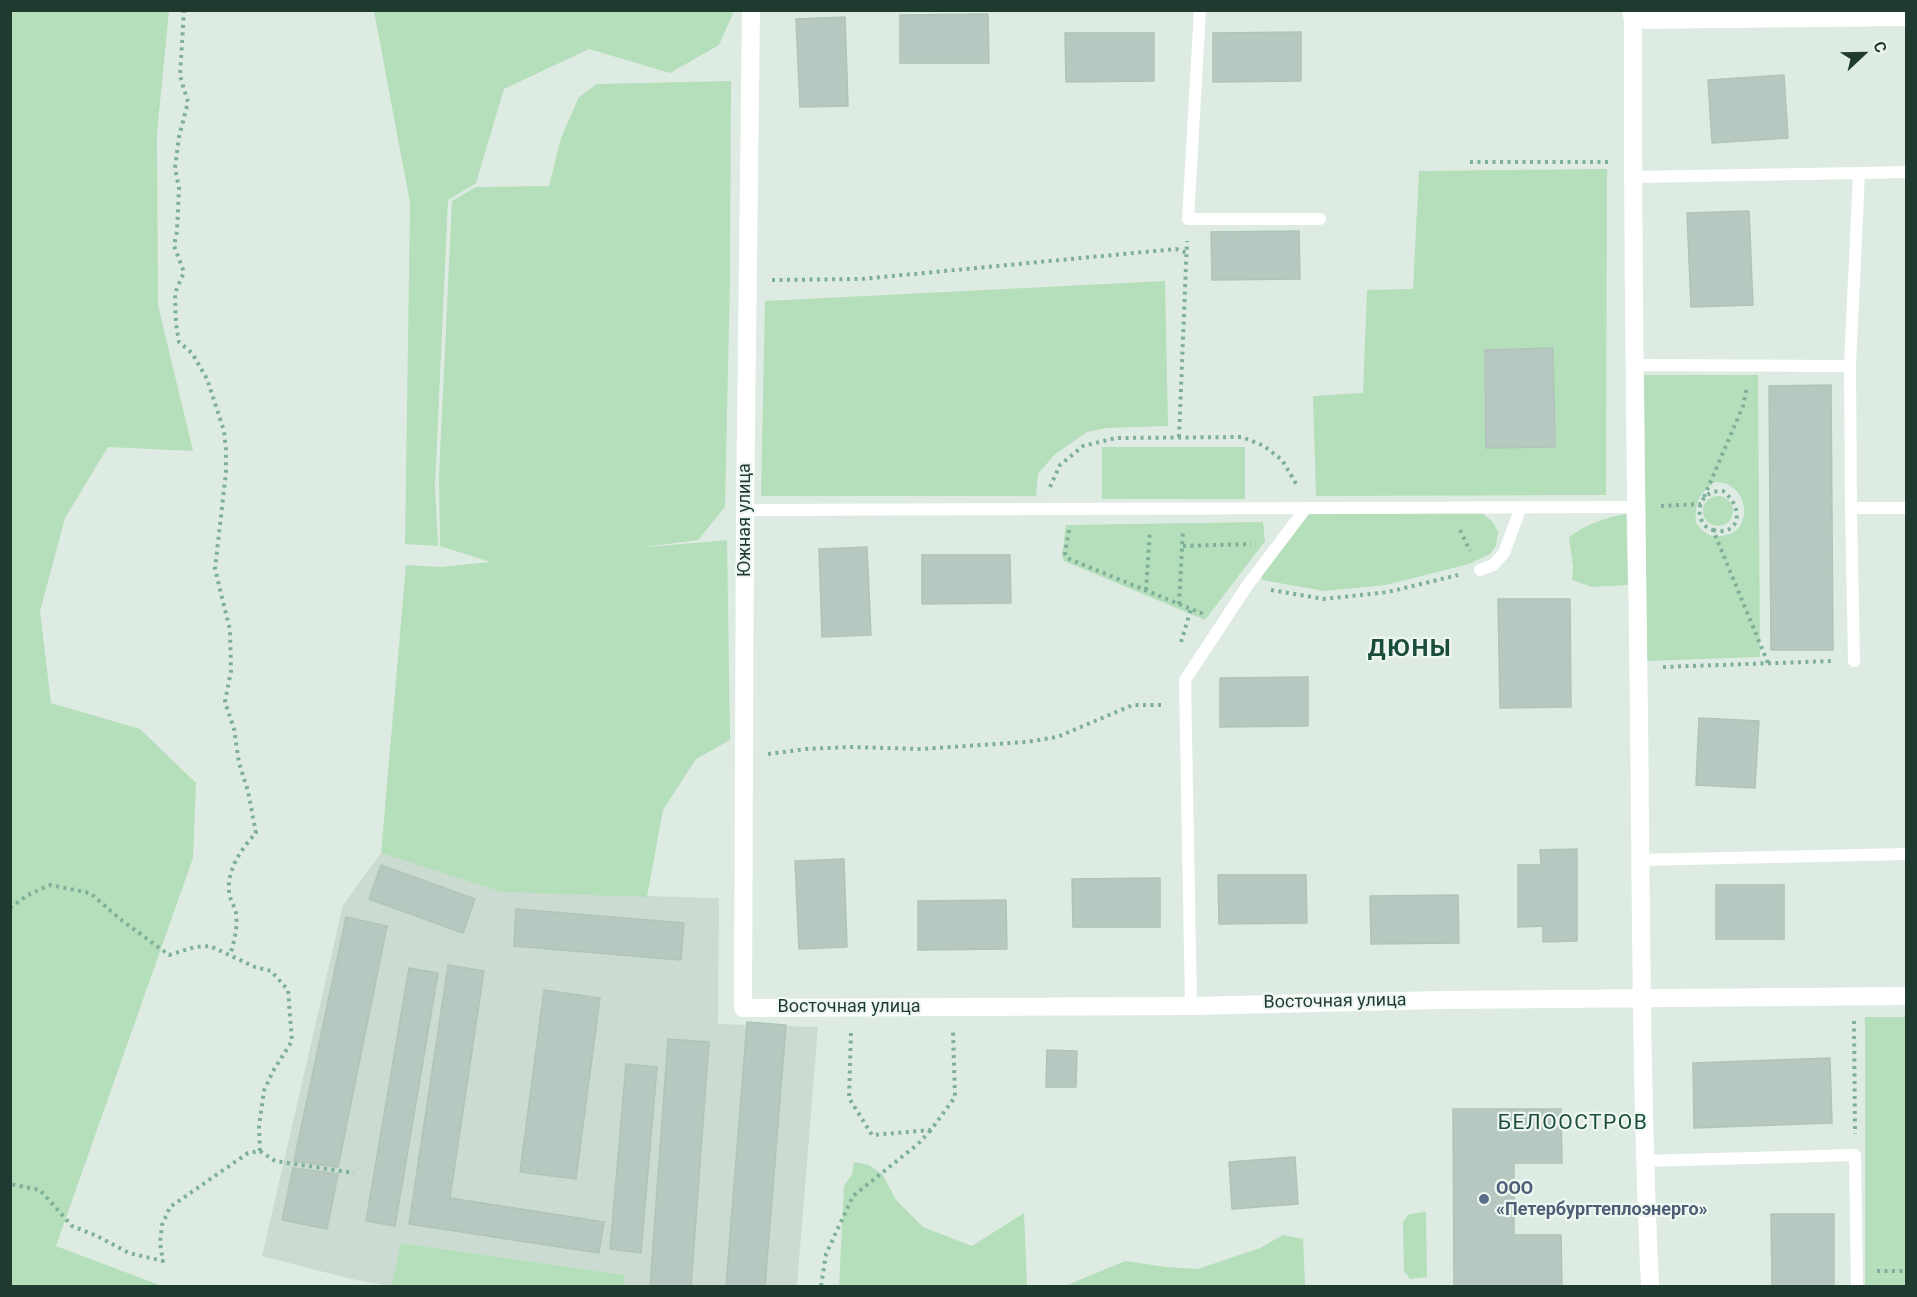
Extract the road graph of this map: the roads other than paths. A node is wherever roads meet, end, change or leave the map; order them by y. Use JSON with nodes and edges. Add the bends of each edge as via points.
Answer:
{"nodes":[{"id":1,"x":751,"y":10,"type":"edge"},
{"id":2,"x":1200,"y":10,"type":"edge"},
{"id":3,"x":1632,"y":15,"type":"edge"},
{"id":4,"x":1906,"y":17,"type":"edge"},
{"id":5,"x":1632,"y":170,"type":"junction"},
{"id":6,"x":1906,"y":172,"type":"edge"},
{"id":7,"x":1859,"y":173,"type":"junction"},
{"id":8,"x":1320,"y":219,"type":"dead end"},
{"id":9,"x":1634,"y":366,"type":"junction"},
{"id":10,"x":1850,"y":366,"type":"junction"},
{"id":11,"x":1521,"y":507,"type":"junction"},
{"id":12,"x":1636,"y":507,"type":"junction"},
{"id":13,"x":1306,"y":508,"type":"junction"},
{"id":14,"x":1851,"y":508,"type":"junction"},
{"id":15,"x":1906,"y":508,"type":"edge"},
{"id":16,"x":745,"y":510,"type":"junction"},
{"id":17,"x":1480,"y":570,"type":"road end"},
{"id":18,"x":1854,"y":661,"type":"road end"},
{"id":19,"x":1906,"y":854,"type":"edge"},
{"id":20,"x":1640,"y":860,"type":"junction"},
{"id":21,"x":1906,"y":996,"type":"edge"},
{"id":22,"x":1642,"y":998,"type":"junction"},
{"id":23,"x":1191,"y":1006,"type":"junction"},
{"id":24,"x":764,"y":1008,"type":"joint"},
{"id":25,"x":1644,"y":1161,"type":"junction"},
{"id":26,"x":1650,"y":1287,"type":"edge"},
{"id":27,"x":1857,"y":1287,"type":"edge"}],
"edges":[{"from":1,"to":16,"type":"street","name":"Южная улица"},
{"from":2,"to":8,"type":"lane","via":[[1188,219]]},
{"from":3,"to":4,"type":"street"},
{"from":3,"to":5,"type":"street"},
{"from":5,"to":7,"type":"lane"},
{"from":5,"to":9,"type":"street"},
{"from":6,"to":7,"type":"lane"},
{"from":7,"to":10,"type":"lane"},
{"from":9,"to":10,"type":"lane"},
{"from":9,"to":12,"type":"street"},
{"from":10,"to":14,"type":"lane"},
{"from":11,"to":12,"type":"lane"},
{"from":11,"to":13,"type":"lane"},
{"from":11,"to":17,"type":"lane","via":[[1504,553],[1493,565]]},
{"from":12,"to":20,"type":"street"},
{"from":13,"to":16,"type":"lane"},
{"from":13,"to":23,"type":"lane","via":[[1246,586],[1185,680]]},
{"from":14,"to":15,"type":"lane"},
{"from":14,"to":18,"type":"lane"},
{"from":16,"to":24,"type":"street","name":"Южная улица","via":[[743,1008]]},
{"from":19,"to":20,"type":"lane"},
{"from":20,"to":22,"type":"street"},
{"from":21,"to":22,"type":"street","name":"Восточная улица"},
{"from":22,"to":23,"type":"street","name":"Восточная улица"},
{"from":22,"to":25,"type":"street"},
{"from":23,"to":24,"type":"street","name":"Восточная улица"},
{"from":25,"to":26,"type":"street"},
{"from":25,"to":27,"type":"lane","via":[[1855,1155]]}]}
